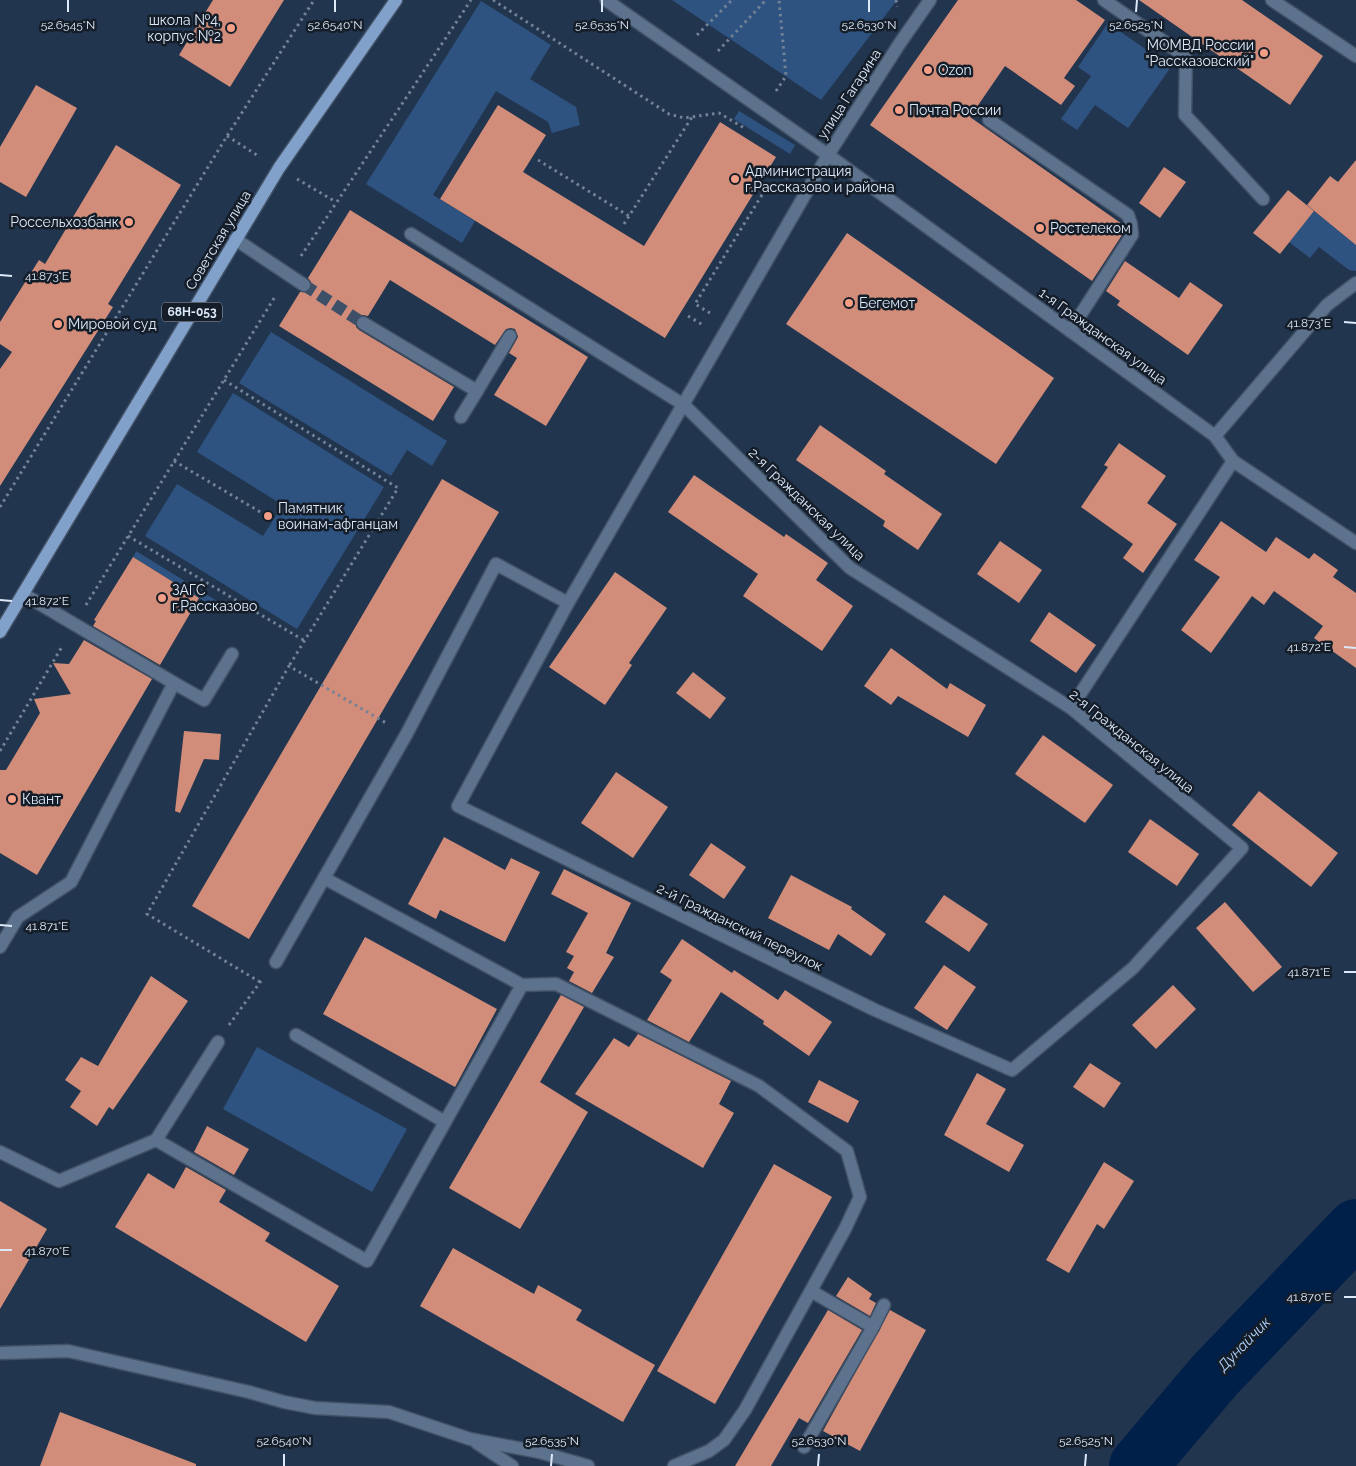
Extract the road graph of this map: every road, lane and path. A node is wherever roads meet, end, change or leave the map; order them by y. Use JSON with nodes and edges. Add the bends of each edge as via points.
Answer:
{"nodes":[{"id":1,"x":314,"y":0,"type":"edge"},
{"id":2,"x":471,"y":0,"type":"edge"},
{"id":3,"x":493,"y":0,"type":"edge"},
{"id":4,"x":606,"y":0,"type":"edge"},
{"id":5,"x":732,"y":0,"type":"edge"},
{"id":6,"x":766,"y":0,"type":"edge"},
{"id":7,"x":779,"y":0,"type":"edge"},
{"id":8,"x":930,"y":0,"type":"edge"},
{"id":9,"x":1104,"y":0,"type":"edge"},
{"id":10,"x":1272,"y":0,"type":"edge"},
{"id":11,"x":708,"y":24,"type":"dead end"},
{"id":12,"x":730,"y":39,"type":"dead end"},
{"id":13,"x":1356,"y":56,"type":"edge"},
{"id":14,"x":348,"y":69,"type":"dead end"},
{"id":15,"x":786,"y":76,"type":"dead end"},
{"id":16,"x":722,"y":114,"type":"dead end"},
{"id":17,"x":692,"y":117,"type":"junction"},
{"id":18,"x":989,"y":120,"type":"dead end"},
{"id":19,"x":828,"y":155,"type":"junction"},
{"id":20,"x":538,"y":160,"type":"dead end"},
{"id":21,"x":775,"y":170,"type":"dead end"},
{"id":22,"x":796,"y":175,"type":"dead end"},
{"id":23,"x":784,"y":194,"type":"dead end"},
{"id":24,"x":1263,"y":199,"type":"dead end"},
{"id":25,"x":629,"y":216,"type":"junction"},
{"id":26,"x":624,"y":224,"type":"dead end"},
{"id":27,"x":411,"y":234,"type":"dead end"},
{"id":28,"x":235,"y":239,"type":"junction"},
{"id":29,"x":289,"y":274,"type":"junction"},
{"id":30,"x":1356,"y":284,"type":"edge"},
{"id":31,"x":304,"y":285,"type":"tunnel mouth"},
{"id":32,"x":688,"y":316,"type":"dead end"},
{"id":33,"x":363,"y":323,"type":"tunnel mouth"},
{"id":34,"x":704,"y":325,"type":"junction"},
{"id":35,"x":701,"y":330,"type":"dead end"},
{"id":36,"x":1070,"y":330,"type":"junction"},
{"id":37,"x":510,"y":336,"type":"dead end"},
{"id":38,"x":224,"y":380,"type":"junction"},
{"id":39,"x":478,"y":391,"type":"junction"},
{"id":40,"x":684,"y":405,"type":"junction"},
{"id":41,"x":461,"y":417,"type":"dead end"},
{"id":42,"x":1215,"y":436,"type":"junction"},
{"id":43,"x":174,"y":461,"type":"junction"},
{"id":44,"x":1233,"y":461,"type":"junction"},
{"id":45,"x":0,"y":507,"type":"edge"},
{"id":46,"x":262,"y":514,"type":"dead end"},
{"id":47,"x":128,"y":536,"type":"junction"},
{"id":48,"x":1356,"y":543,"type":"edge"},
{"id":49,"x":23,"y":594,"type":"junction"},
{"id":50,"x":568,"y":604,"type":"junction"},
{"id":51,"x":83,"y":611,"type":"dead end"},
{"id":52,"x":1,"y":629,"type":"edge"},
{"id":53,"x":305,"y":641,"type":"junction"},
{"id":54,"x":62,"y":646,"type":"dead end"},
{"id":55,"x":232,"y":654,"type":"dead end"},
{"id":56,"x":289,"y":666,"type":"junction"},
{"id":57,"x":174,"y":683,"type":"junction"},
{"id":58,"x":1071,"y":708,"type":"junction"},
{"id":59,"x":406,"y":735,"type":"junction"},
{"id":60,"x":0,"y":751,"type":"edge"},
{"id":61,"x":324,"y":878,"type":"junction"},
{"id":62,"x":0,"y":947,"type":"edge"},
{"id":63,"x":276,"y":962,"type":"joint"},
{"id":64,"x":260,"y":982,"type":"junction"},
{"id":65,"x":522,"y":985,"type":"junction"},
{"id":66,"x":296,"y":1034,"type":"dead end"},
{"id":67,"x":218,"y":1042,"type":"joint"},
{"id":68,"x":1012,"y":1070,"type":"joint"},
{"id":69,"x":445,"y":1122,"type":"junction"},
{"id":70,"x":156,"y":1140,"type":"junction"},
{"id":71,"x":0,"y":1152,"type":"edge"},
{"id":72,"x":811,"y":1291,"type":"junction"},
{"id":73,"x":884,"y":1305,"type":"dead end"},
{"id":74,"x":873,"y":1327,"type":"junction"},
{"id":75,"x":0,"y":1353,"type":"edge"},
{"id":76,"x":470,"y":1439,"type":"junction"},
{"id":77,"x":804,"y":1447,"type":"dead end"},
{"id":78,"x":512,"y":1466,"type":"edge"},
{"id":79,"x":588,"y":1466,"type":"edge"},
{"id":80,"x":674,"y":1466,"type":"edge"}],
"edges":[{"from":1,"to":45,"type":"path"},
{"from":2,"to":29,"type":"path"},
{"from":3,"to":17,"type":"path","via":[[669,114]]},
{"from":4,"to":19,"type":"street","name":"1-я Гражданская улица"},
{"from":5,"to":11,"type":"path"},
{"from":6,"to":12,"type":"path"},
{"from":7,"to":15,"type":"path"},
{"from":8,"to":19,"type":"street","name":"улица Гагарина"},
{"from":9,"to":24,"type":"street","via":[[1186,57],[1185,115]]},
{"from":10,"to":13,"type":"street"},
{"from":14,"to":28,"type":"main road","name":"Советская улица","number":"68Н-053","via":[[396,0],[279,168]]},
{"from":16,"to":17,"type":"path","via":[[716,112]]},
{"from":17,"to":25,"type":"path"},
{"from":18,"to":36,"type":"street","via":[[1128,215],[1130,220],[1132,234]]},
{"from":19,"to":36,"type":"street","name":"1-я Гражданская улица"},
{"from":19,"to":40,"type":"street","name":"улица Гагарина"},
{"from":20,"to":25,"type":"path"},
{"from":21,"to":22,"type":"path","via":[[792,181]]},
{"from":23,"to":34,"type":"path","via":[[768,184],[695,304],[710,314]]},
{"from":25,"to":26,"type":"path"},
{"from":27,"to":40,"type":"street","name":"2-я Гражданская улица"},
{"from":28,"to":29,"type":"street"},
{"from":28,"to":49,"type":"main road","name":"Советская улица","number":"68Н-053"},
{"from":29,"to":31,"type":"street"},
{"from":29,"to":38,"type":"path"},
{"from":30,"to":42,"type":"street","via":[[1327,305]]},
{"from":32,"to":34,"type":"path"},
{"from":33,"to":39,"type":"street"},
{"from":34,"to":35,"type":"path"},
{"from":36,"to":42,"type":"street","name":"1-я Гражданская улица"},
{"from":37,"to":39,"type":"street"},
{"from":38,"to":43,"type":"path"},
{"from":38,"to":53,"type":"path","via":[[398,488]]},
{"from":39,"to":41,"type":"street"},
{"from":40,"to":50,"type":"street","name":"улица Гагарина"},
{"from":40,"to":58,"type":"street","name":"2-я Гражданская улица","via":[[850,568]]},
{"from":42,"to":44,"type":"street","name":"1-я Гражданская улица"},
{"from":43,"to":46,"type":"path"},
{"from":43,"to":47,"type":"path"},
{"from":44,"to":48,"type":"street","name":"1-я Гражданская улица"},
{"from":44,"to":58,"type":"street"},
{"from":47,"to":51,"type":"path"},
{"from":47,"to":53,"type":"path"},
{"from":49,"to":52,"type":"main road","name":"Советская улица","number":"68Н-053"},
{"from":49,"to":57,"type":"street"},
{"from":50,"to":59,"type":"street","via":[[496,564]]},
{"from":50,"to":68,"type":"street","name":"2-й Гражданский переулок","via":[[458,806],[875,1010]]},
{"from":53,"to":56,"type":"path"},
{"from":54,"to":60,"type":"path"},
{"from":55,"to":57,"type":"street","via":[[204,700]]},
{"from":56,"to":59,"type":"path"},
{"from":56,"to":64,"type":"path","via":[[147,914]]},
{"from":57,"to":62,"type":"street","via":[[71,882],[18,917]]},
{"from":58,"to":68,"type":"street","name":"2-я Гражданская улица","via":[[1242,848],[1133,968]]},
{"from":59,"to":61,"type":"street"},
{"from":61,"to":63,"type":"street"},
{"from":61,"to":65,"type":"street"},
{"from":63,"to":64,"type":"path"},
{"from":64,"to":67,"type":"path"},
{"from":65,"to":69,"type":"street"},
{"from":65,"to":72,"type":"street","via":[[556,984],[759,1086],[847,1151],[860,1197]]},
{"from":66,"to":69,"type":"street"},
{"from":67,"to":70,"type":"street"},
{"from":69,"to":70,"type":"street","via":[[367,1261]]},
{"from":70,"to":71,"type":"street","via":[[59,1181]]},
{"from":72,"to":74,"type":"street"},
{"from":72,"to":80,"type":"street","via":[[745,1410],[724,1440],[709,1451]]},
{"from":73,"to":74,"type":"street"},
{"from":74,"to":77,"type":"street"},
{"from":75,"to":76,"type":"street","via":[[68,1351],[315,1408],[390,1412]]},
{"from":76,"to":78,"type":"street"},
{"from":76,"to":79,"type":"street","via":[[539,1452]]}]}
